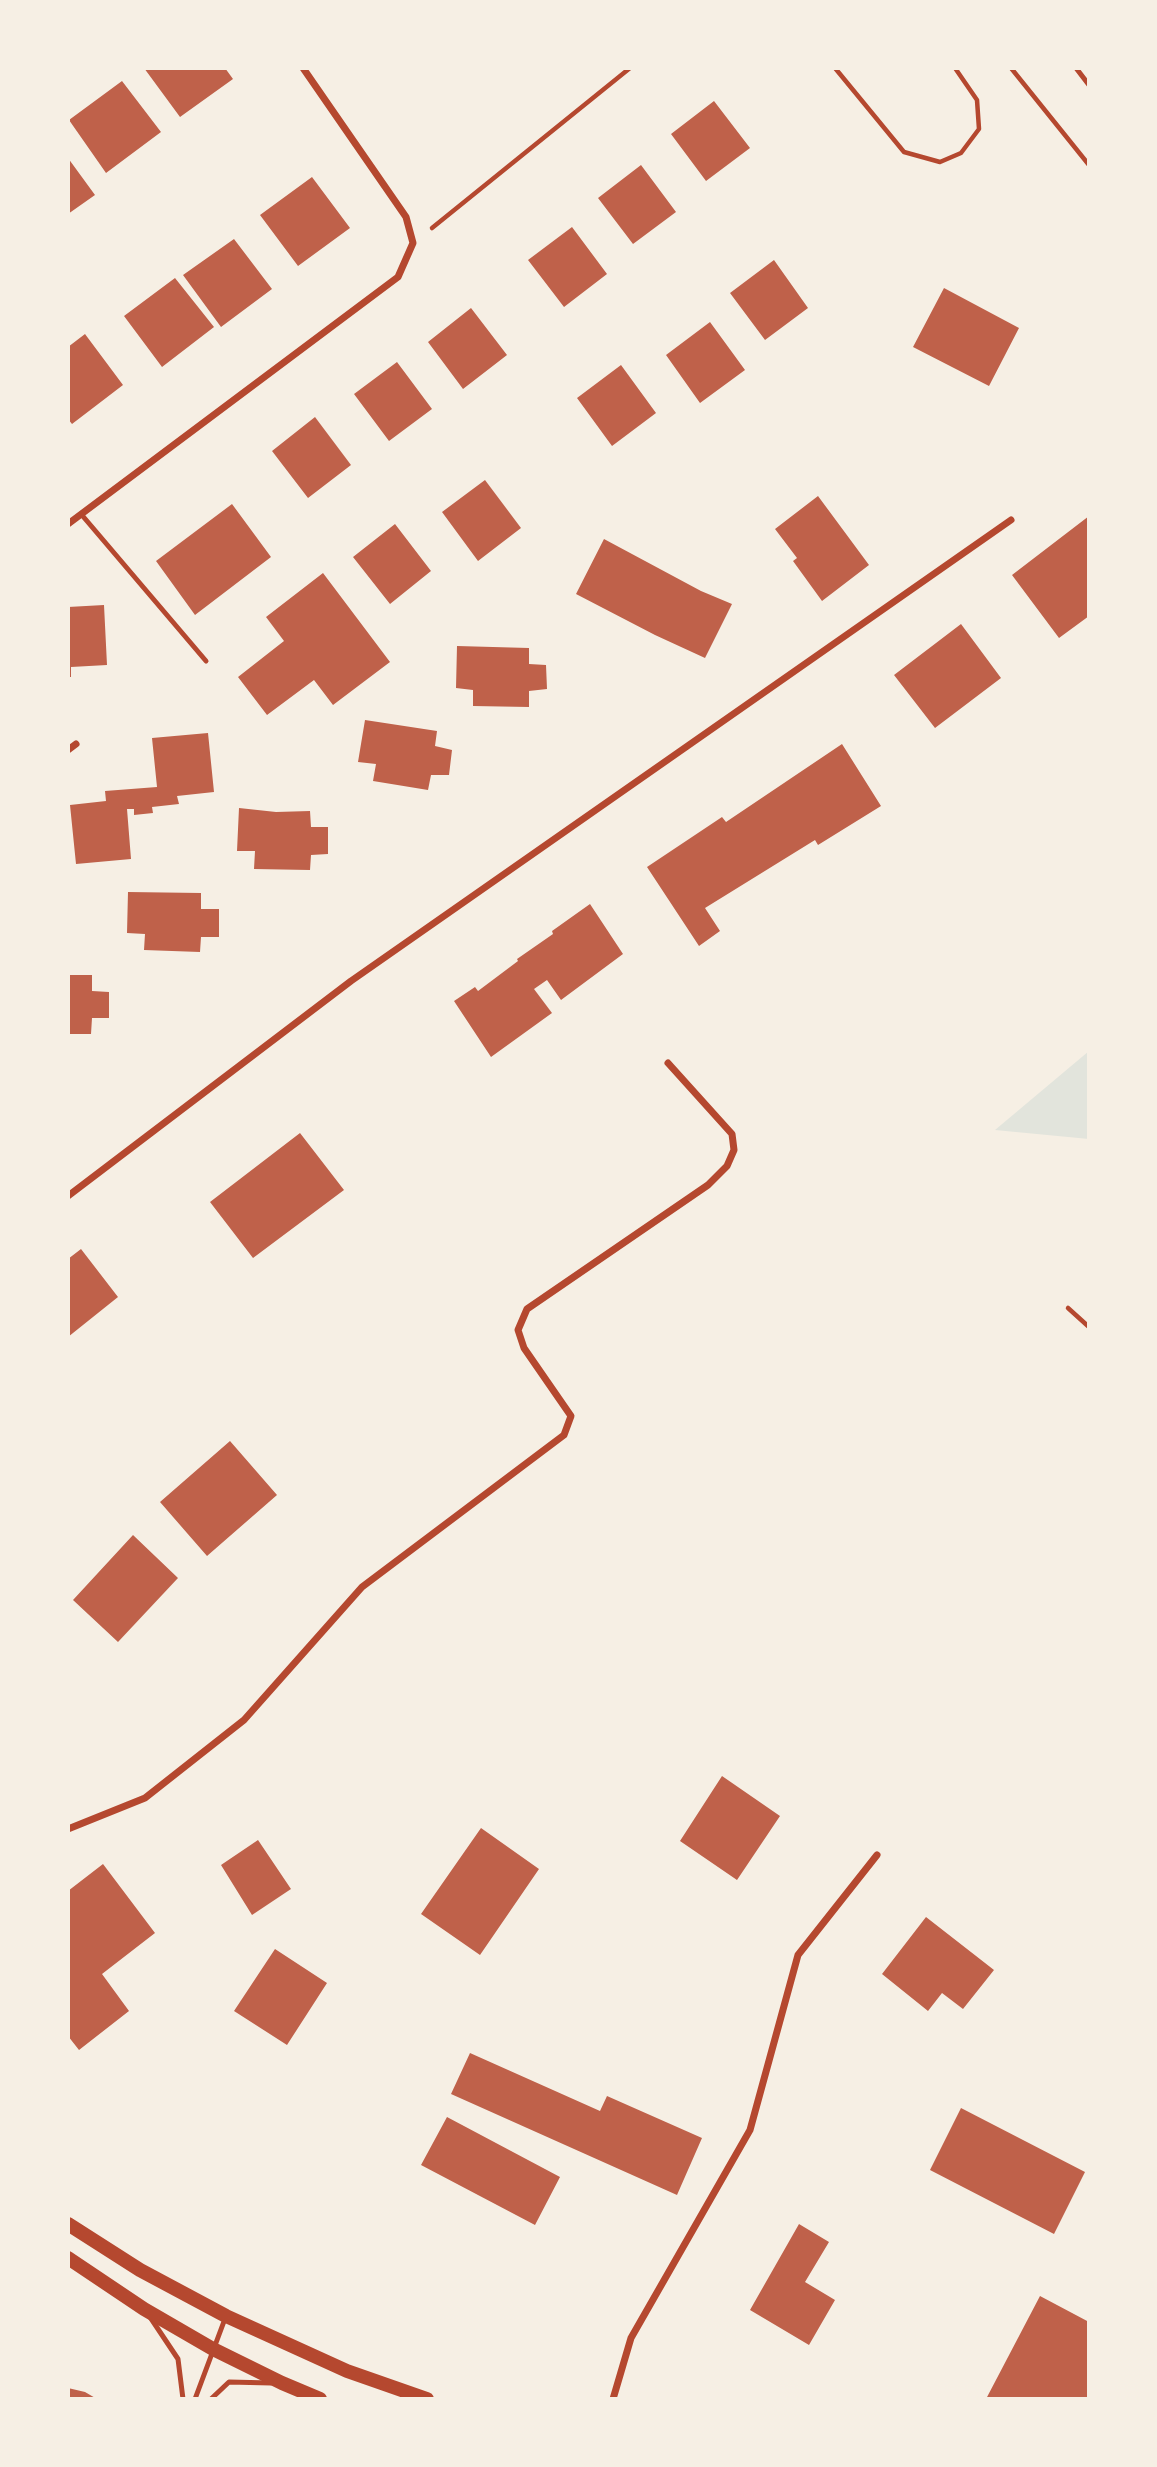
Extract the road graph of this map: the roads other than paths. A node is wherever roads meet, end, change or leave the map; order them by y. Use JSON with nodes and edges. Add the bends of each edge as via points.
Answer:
{"nodes":[{"id":1,"x":303,"y":68,"type":"edge"},
{"id":2,"x":1076,"y":68,"type":"edge"},
{"id":3,"x":1089,"y":85,"type":"edge"},
{"id":4,"x":82,"y":514,"type":"junction"},
{"id":5,"x":1011,"y":520,"type":"dead end"},
{"id":6,"x":68,"y":524,"type":"edge"},
{"id":7,"x":206,"y":661,"type":"dead end"},
{"id":8,"x":76,"y":744,"type":"dead end"},
{"id":9,"x":68,"y":750,"type":"edge"},
{"id":10,"x":668,"y":1063,"type":"dead end"},
{"id":11,"x":68,"y":1196,"type":"edge"},
{"id":12,"x":68,"y":1829,"type":"edge"},
{"id":13,"x":877,"y":1855,"type":"dead end"},
{"id":14,"x":68,"y":2224,"type":"edge"},
{"id":15,"x":68,"y":2258,"type":"edge"},
{"id":16,"x":144,"y":2309,"type":"junction"},
{"id":17,"x":226,"y":2316,"type":"junction"},
{"id":18,"x":214,"y":2349,"type":"junction"},
{"id":19,"x":282,"y":2383,"type":"junction"},
{"id":20,"x":183,"y":2399,"type":"edge"},
{"id":21,"x":195,"y":2399,"type":"edge"},
{"id":22,"x":211,"y":2399,"type":"edge"},
{"id":23,"x":320,"y":2399,"type":"edge"},
{"id":24,"x":427,"y":2399,"type":"edge"},
{"id":25,"x":613,"y":2399,"type":"edge"}],
"edges":[{"from":1,"to":4,"type":"street","via":[[406,217],[413,243],[398,277]]},
{"from":2,"to":3,"type":"lane"},
{"from":4,"to":6,"type":"street"},
{"from":4,"to":7,"type":"lane"},
{"from":5,"to":11,"type":"street","via":[[351,981]]},
{"from":8,"to":9,"type":"street"},
{"from":10,"to":12,"type":"street","via":[[732,1134],[734,1150],[727,1167],[708,1185],[527,1309],[518,1330],[524,1348],[571,1416],[564,1435],[362,1587],[244,1720],[145,1798]]},
{"from":13,"to":25,"type":"street","via":[[798,1955],[750,2130],[631,2338]]},
{"from":14,"to":17,"type":"main road","via":[[140,2270]]},
{"from":15,"to":16,"type":"main road"},
{"from":16,"to":18,"type":"main road"},
{"from":16,"to":20,"type":"lane","via":[[178,2359]]},
{"from":17,"to":18,"type":"lane"},
{"from":17,"to":24,"type":"main road","via":[[347,2371]]},
{"from":18,"to":19,"type":"main road"},
{"from":18,"to":21,"type":"lane"},
{"from":19,"to":22,"type":"lane","via":[[229,2382]]},
{"from":19,"to":23,"type":"main road"}]}
